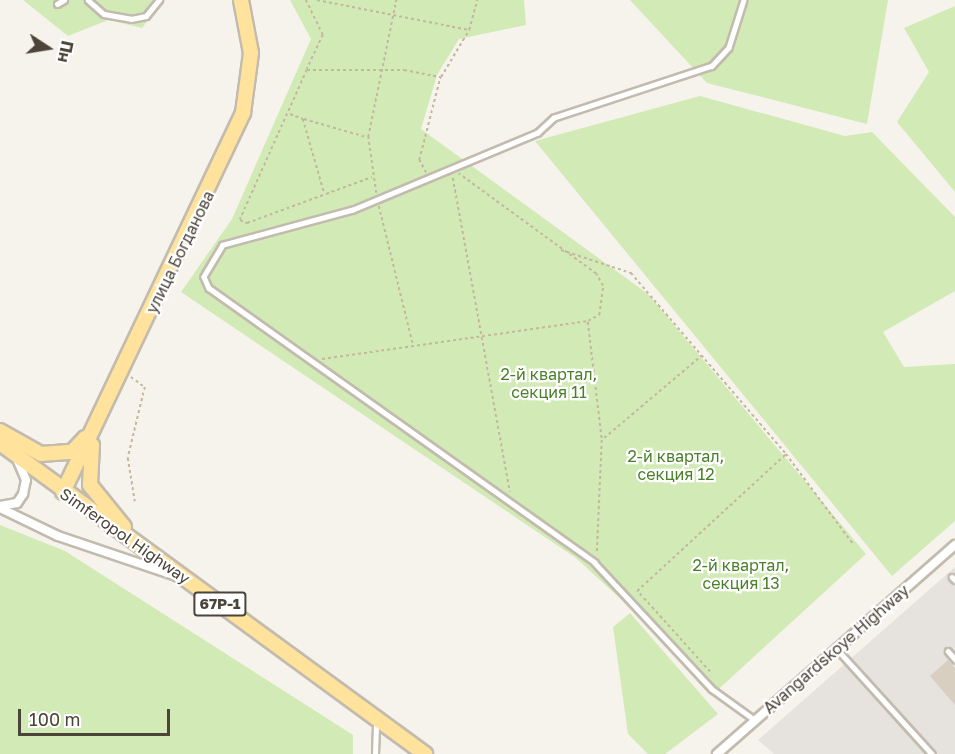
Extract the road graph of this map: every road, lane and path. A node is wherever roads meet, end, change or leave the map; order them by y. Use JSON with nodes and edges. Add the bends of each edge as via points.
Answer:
{"nodes":[{"id":1,"x":64,"y":0,"type":"edge"},
{"id":2,"x":88,"y":0,"type":"edge"},
{"id":3,"x":159,"y":0,"type":"edge"},
{"id":4,"x":241,"y":0,"type":"edge"},
{"id":5,"x":306,"y":0,"type":"edge"},
{"id":6,"x":318,"y":0,"type":"edge"},
{"id":7,"x":396,"y":0,"type":"edge"},
{"id":8,"x":477,"y":0,"type":"edge"},
{"id":9,"x":744,"y":0,"type":"edge"},
{"id":10,"x":57,"y":4,"type":"dead end"},
{"id":11,"x":392,"y":14,"type":"junction"},
{"id":12,"x":469,"y":30,"type":"junction"},
{"id":13,"x":307,"y":70,"type":"junction"},
{"id":14,"x":383,"y":72,"type":"junction"},
{"id":15,"x":441,"y":77,"type":"junction"},
{"id":16,"x":289,"y":113,"type":"junction"},
{"id":17,"x":303,"y":119,"type":"junction"},
{"id":18,"x":368,"y":137,"type":"junction"},
{"id":19,"x":452,"y":169,"type":"junction"},
{"id":20,"x":429,"y":175,"type":"junction"},
{"id":21,"x":373,"y":176,"type":"junction"},
{"id":22,"x":324,"y":194,"type":"junction"},
{"id":23,"x":377,"y":197,"type":"junction"},
{"id":24,"x":561,"y":249,"type":"junction"},
{"id":25,"x":588,"y":321,"type":"junction"},
{"id":26,"x":485,"y":335,"type":"junction"},
{"id":27,"x":413,"y":345,"type":"junction"},
{"id":28,"x":702,"y":356,"type":"junction"},
{"id":29,"x":310,"y":361,"type":"junction"},
{"id":30,"x":137,"y":381,"type":"dead end"},
{"id":31,"x":103,"y":410,"type":"junction"},
{"id":32,"x":0,"y":431,"type":"edge"},
{"id":33,"x":602,"y":440,"type":"junction"},
{"id":34,"x":0,"y":443,"type":"edge"},
{"id":35,"x":786,"y":454,"type":"junction"},
{"id":36,"x":15,"y":456,"type":"junction"},
{"id":37,"x":63,"y":492,"type":"junction"},
{"id":38,"x":135,"y":501,"type":"dead end"},
{"id":39,"x":512,"y":504,"type":"junction"},
{"id":40,"x":0,"y":507,"type":"edge"},
{"id":41,"x":853,"y":544,"type":"dead end"},
{"id":42,"x":955,"y":545,"type":"edge"},
{"id":43,"x":158,"y":559,"type":"junction"},
{"id":44,"x":597,"y":565,"type":"junction"},
{"id":45,"x":187,"y":580,"type":"junction"},
{"id":46,"x":836,"y":648,"type":"junction"},
{"id":47,"x":948,"y":651,"type":"dead end"},
{"id":48,"x":955,"y":659,"type":"edge"},
{"id":49,"x":710,"y":672,"type":"dead end"},
{"id":50,"x":376,"y":719,"type":"junction"},
{"id":51,"x":755,"y":720,"type":"junction"},
{"id":52,"x":375,"y":754,"type":"edge"},
{"id":53,"x":425,"y":754,"type":"edge"},
{"id":54,"x":717,"y":754,"type":"edge"},
{"id":55,"x":932,"y":754,"type":"edge"}],
"edges":[{"from":1,"to":10,"type":"lane"},
{"from":2,"to":3,"type":"lane","via":[[104,14],[131,20],[146,16]]},
{"from":4,"to":31,"type":"main road","name":"улица Богданова","via":[[251,53],[243,113]]},
{"from":5,"to":13,"type":"path","via":[[323,35]]},
{"from":6,"to":11,"type":"path"},
{"from":7,"to":11,"type":"path"},
{"from":8,"to":12,"type":"path"},
{"from":9,"to":19,"type":"lane","via":[[729,48],[712,66],[554,118],[538,133]]},
{"from":11,"to":12,"type":"path"},
{"from":11,"to":14,"type":"path"},
{"from":12,"to":15,"type":"path"},
{"from":13,"to":14,"type":"path"},
{"from":13,"to":16,"type":"path"},
{"from":14,"to":15,"type":"path"},
{"from":14,"to":18,"type":"path"},
{"from":15,"to":20,"type":"path","via":[[418,160]]},
{"from":16,"to":17,"type":"path"},
{"from":16,"to":22,"type":"path","via":[[240,220],[247,223]]},
{"from":17,"to":18,"type":"path"},
{"from":17,"to":22,"type":"path"},
{"from":18,"to":21,"type":"path"},
{"from":19,"to":20,"type":"lane"},
{"from":19,"to":24,"type":"path"},
{"from":19,"to":26,"type":"path"},
{"from":20,"to":23,"type":"lane"},
{"from":21,"to":22,"type":"path"},
{"from":21,"to":23,"type":"path"},
{"from":23,"to":27,"type":"path"},
{"from":23,"to":29,"type":"lane","via":[[352,210],[223,245],[204,277],[209,288]]},
{"from":24,"to":25,"type":"path","via":[[600,280],[599,315]]},
{"from":24,"to":28,"type":"path","via":[[631,273]]},
{"from":25,"to":26,"type":"path"},
{"from":25,"to":33,"type":"path"},
{"from":26,"to":27,"type":"path"},
{"from":26,"to":39,"type":"path"},
{"from":27,"to":29,"type":"path"},
{"from":28,"to":33,"type":"path"},
{"from":28,"to":35,"type":"path"},
{"from":29,"to":39,"type":"lane"},
{"from":30,"to":38,"type":"path","via":[[145,387],[128,458]]},
{"from":31,"to":32,"type":"main road","via":[[82,442],[58,455],[41,454]]},
{"from":31,"to":37,"type":"main road","name":"улица Богданова"},
{"from":31,"to":43,"type":"main road","via":[[88,463],[90,484],[104,508]]},
{"from":33,"to":44,"type":"path"},
{"from":34,"to":36,"type":"main road","name":"Simferopol Highway","number":"67Р-1"},
{"from":35,"to":41,"type":"path"},
{"from":35,"to":49,"type":"path","via":[[637,591]]},
{"from":36,"to":37,"type":"main road","name":"Simferopol Highway","number":"67Р-1"},
{"from":36,"to":40,"type":"street","via":[[26,480],[23,494],[17,503]]},
{"from":37,"to":43,"type":"main road","name":"Simferopol Highway","number":"67Р-1"},
{"from":39,"to":44,"type":"lane"},
{"from":40,"to":45,"type":"street","via":[[58,536]]},
{"from":42,"to":46,"type":"street","name":"Avangardskoye Highway"},
{"from":43,"to":45,"type":"main road","name":"Simferopol Highway","number":"67Р-1"},
{"from":44,"to":51,"type":"lane","via":[[712,689]]},
{"from":45,"to":50,"type":"main road","name":"Simferopol Highway","number":"67Р-1"},
{"from":46,"to":51,"type":"street","name":"Avangardskoye Highway"},
{"from":46,"to":55,"type":"lane"},
{"from":47,"to":48,"type":"lane"},
{"from":50,"to":52,"type":"lane"},
{"from":50,"to":53,"type":"main road","name":"Simferopol Highway","number":"67Р-1"},
{"from":51,"to":54,"type":"street","name":"Avangardskoye Highway"}]}
